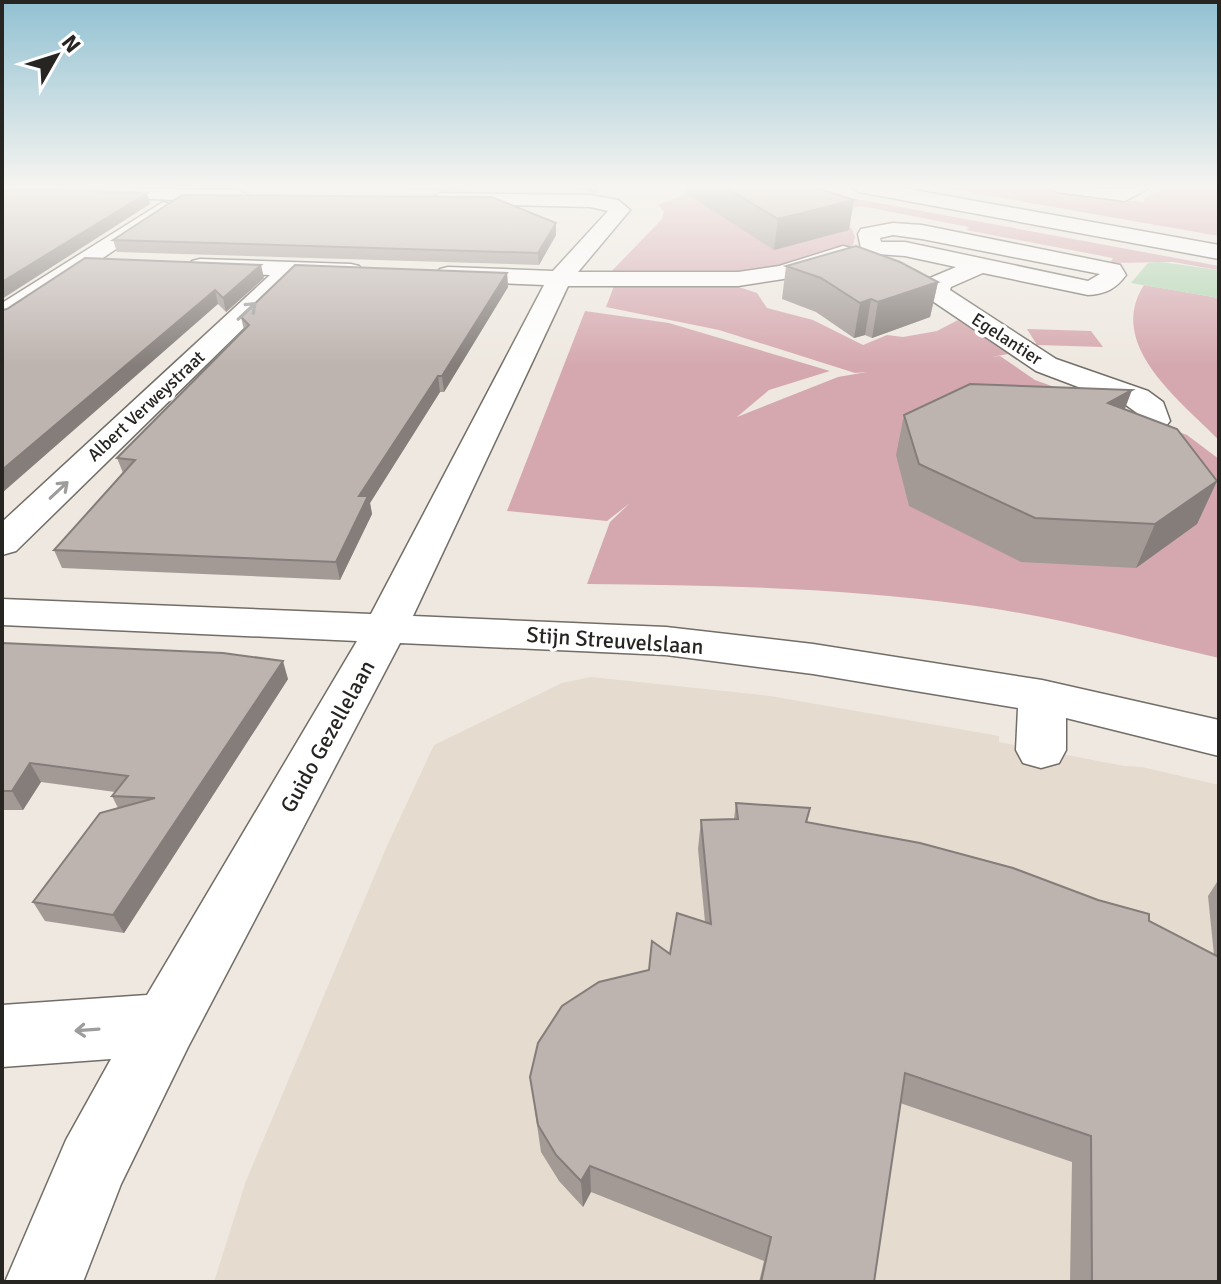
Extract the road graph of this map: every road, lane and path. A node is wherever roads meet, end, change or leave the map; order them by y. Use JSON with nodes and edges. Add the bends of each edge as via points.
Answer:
{"nodes":[{"id":1,"x":108,"y":246,"type":"edge"},
{"id":2,"x":588,"y":246,"type":"edge"},
{"id":3,"x":854,"y":246,"type":"edge"},
{"id":4,"x":895,"y":246,"type":"edge"},
{"id":5,"x":994,"y":246,"type":"edge"},
{"id":6,"x":1186,"y":246,"type":"edge"},
{"id":7,"x":1219,"y":252,"type":"edge"},
{"id":8,"x":86,"y":261,"type":"junction"},
{"id":9,"x":117,"y":262,"type":"edge"},
{"id":10,"x":180,"y":265,"type":"edge"},
{"id":11,"x":981,"y":265,"type":"junction"},
{"id":12,"x":291,"y":269,"type":"junction"},
{"id":13,"x":371,"y":272,"type":"edge"},
{"id":14,"x":418,"y":273,"type":"edge"},
{"id":15,"x":561,"y":277,"type":"junction"},
{"id":16,"x":2,"y":315,"type":"edge"},
{"id":17,"x":1142,"y":428,"type":"edge"},
{"id":18,"x":2,"y":543,"type":"edge"},
{"id":19,"x":2,"y":612,"type":"edge"},
{"id":20,"x":384,"y":629,"type":"junction"},
{"id":21,"x":1042,"y":696,"type":"junction"},
{"id":22,"x":1219,"y":738,"type":"edge"},
{"id":23,"x":1041,"y":750,"type":"dead end"},
{"id":24,"x":165,"y":1025,"type":"junction"},
{"id":25,"x":2,"y":1036,"type":"edge"},
{"id":26,"x":44,"y":1282,"type":"edge"}],
"edges":[{"from":1,"to":8,"type":"street"},
{"from":2,"to":15,"type":"street","name":"Guido Gezellelaan"},
{"from":3,"to":15,"type":"street","via":[[782,273],[738,279]]},
{"from":4,"to":11,"type":"street"},
{"from":5,"to":11,"type":"street","via":[[1099,266],[1114,275],[1099,287],[1088,288]]},
{"from":6,"to":7,"type":"street"},
{"from":8,"to":9,"type":"street"},
{"from":8,"to":16,"type":"street"},
{"from":10,"to":12,"type":"street"},
{"from":11,"to":17,"type":"street","name":"Egelantier","via":[[939,283],[937,293],[1046,365],[1137,398],[1152,409],[1154,421]]},
{"from":12,"to":13,"type":"street"},
{"from":18,"to":12,"type":"street","name":"Albert Verweystraat","one_way":true},
{"from":14,"to":15,"type":"street"},
{"from":15,"to":20,"type":"street","name":"Guido Gezellelaan"},
{"from":19,"to":20,"type":"street","name":"Stijn Streuvelslaan"},
{"from":20,"to":21,"type":"street","name":"Stijn Streuvelslaan","via":[[666,641]]},
{"from":20,"to":24,"type":"street","name":"Guido Gezellelaan"},
{"from":21,"to":22,"type":"street","name":"Stijn Streuvelslaan"},
{"from":21,"to":23,"type":"street"},
{"from":24,"to":25,"type":"street","one_way":true},
{"from":24,"to":26,"type":"street","name":"Guido Gezellelaan","via":[[92,1166]]}]}
